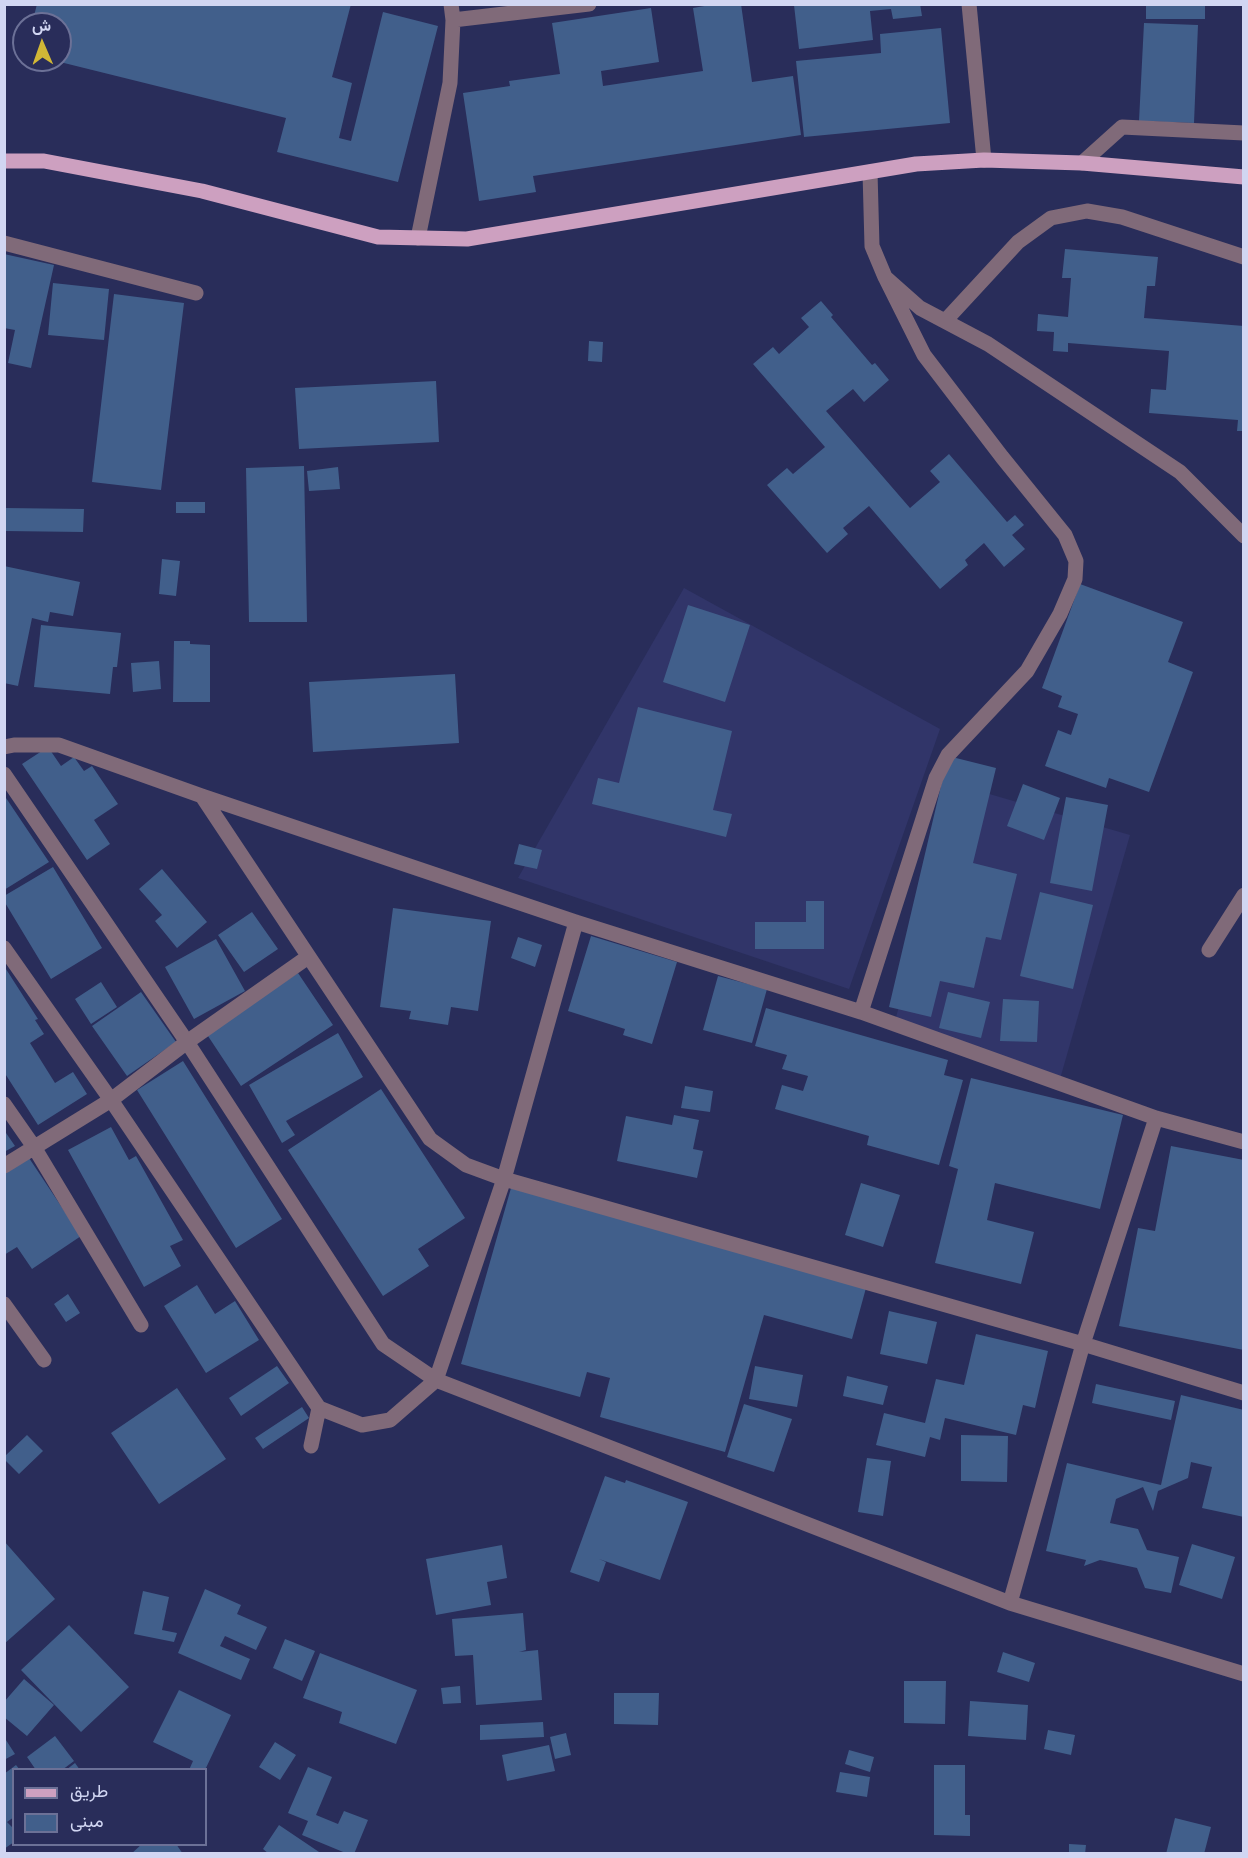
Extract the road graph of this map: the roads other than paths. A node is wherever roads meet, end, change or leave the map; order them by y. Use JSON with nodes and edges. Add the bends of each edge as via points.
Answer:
{"nodes":[{"id":1,"x":451,"y":4,"type":"edge"},
{"id":2,"x":589,"y":4,"type":"edge"},
{"id":3,"x":969,"y":4,"type":"edge"},
{"id":4,"x":453,"y":20,"type":"junction"},
{"id":5,"x":1244,"y":134,"type":"edge"},
{"id":6,"x":984,"y":160,"type":"junction"},
{"id":7,"x":4,"y":161,"type":"edge"},
{"id":8,"x":1082,"y":163,"type":"junction"},
{"id":9,"x":870,"y":172,"type":"junction"},
{"id":10,"x":1244,"y":177,"type":"edge"},
{"id":11,"x":418,"y":238,"type":"junction"},
{"id":12,"x":4,"y":243,"type":"edge"},
{"id":13,"x":1244,"y":257,"type":"edge"},
{"id":14,"x":885,"y":277,"type":"junction"},
{"id":15,"x":196,"y":293,"type":"dead end"},
{"id":16,"x":945,"y":321,"type":"junction"},
{"id":17,"x":1244,"y":536,"type":"edge"},
{"id":18,"x":4,"y":747,"type":"edge"},
{"id":19,"x":4,"y":774,"type":"edge"},
{"id":20,"x":202,"y":796,"type":"junction"},
{"id":21,"x":1244,"y":895,"type":"edge"},
{"id":22,"x":576,"y":922,"type":"junction"},
{"id":23,"x":4,"y":948,"type":"edge"},
{"id":24,"x":1209,"y":950,"type":"dead end"},
{"id":25,"x":308,"y":957,"type":"junction"},
{"id":26,"x":861,"y":1012,"type":"junction"},
{"id":27,"x":187,"y":1042,"type":"junction"},
{"id":28,"x":111,"y":1100,"type":"junction"},
{"id":29,"x":4,"y":1104,"type":"edge"},
{"id":30,"x":1156,"y":1118,"type":"junction"},
{"id":31,"x":1244,"y":1142,"type":"edge"},
{"id":32,"x":34,"y":1147,"type":"junction"},
{"id":33,"x":4,"y":1166,"type":"edge"},
{"id":34,"x":504,"y":1179,"type":"junction"},
{"id":35,"x":4,"y":1304,"type":"edge"},
{"id":36,"x":141,"y":1324,"type":"dead end"},
{"id":37,"x":1083,"y":1344,"type":"junction"},
{"id":38,"x":44,"y":1360,"type":"dead end"},
{"id":39,"x":436,"y":1380,"type":"junction"},
{"id":40,"x":1244,"y":1393,"type":"edge"},
{"id":41,"x":320,"y":1408,"type":"junction"},
{"id":42,"x":312,"y":1446,"type":"dead end"},
{"id":43,"x":1011,"y":1603,"type":"junction"},
{"id":44,"x":1244,"y":1674,"type":"edge"}],
"edges":[{"from":1,"to":4,"type":"street"},
{"from":2,"to":4,"type":"street"},
{"from":3,"to":6,"type":"street"},
{"from":4,"to":11,"type":"street","via":[[450,83]]},
{"from":5,"to":8,"type":"street","via":[[1122,127]]},
{"from":6,"to":8,"type":"main road"},
{"from":6,"to":9,"type":"main road","via":[[916,164]]},
{"from":7,"to":11,"type":"main road","via":[[44,161],[202,191],[378,237]]},
{"from":8,"to":10,"type":"main road"},
{"from":9,"to":11,"type":"main road","via":[[467,239]]},
{"from":9,"to":14,"type":"street","via":[[872,246]]},
{"from":12,"to":15,"type":"street"},
{"from":13,"to":16,"type":"street","via":[[1122,217],[1087,211],[1051,218],[1018,242]]},
{"from":14,"to":16,"type":"street","via":[[920,308]]},
{"from":14,"to":26,"type":"street","via":[[924,355],[1065,535],[1076,561],[1075,579],[1060,615],[1027,671],[948,755],[936,778]]},
{"from":16,"to":17,"type":"street","via":[[988,344],[1180,472]]},
{"from":18,"to":20,"type":"street","via":[[58,745]]},
{"from":19,"to":27,"type":"street"},
{"from":20,"to":22,"type":"street"},
{"from":20,"to":25,"type":"street"},
{"from":21,"to":24,"type":"street"},
{"from":22,"to":26,"type":"street"},
{"from":22,"to":34,"type":"street"},
{"from":23,"to":28,"type":"street"},
{"from":25,"to":27,"type":"street"},
{"from":25,"to":34,"type":"street","via":[[430,1139],[466,1165]]},
{"from":26,"to":30,"type":"street"},
{"from":27,"to":28,"type":"street"},
{"from":27,"to":39,"type":"street","via":[[383,1344]]},
{"from":28,"to":32,"type":"street"},
{"from":28,"to":41,"type":"street"},
{"from":29,"to":32,"type":"street"},
{"from":30,"to":31,"type":"street"},
{"from":30,"to":37,"type":"street"},
{"from":32,"to":33,"type":"street"},
{"from":32,"to":36,"type":"street"},
{"from":34,"to":37,"type":"street"},
{"from":34,"to":39,"type":"street"},
{"from":35,"to":38,"type":"street"},
{"from":37,"to":40,"type":"street"},
{"from":37,"to":43,"type":"street"},
{"from":39,"to":41,"type":"street","via":[[390,1420],[362,1425]]},
{"from":39,"to":43,"type":"street"},
{"from":41,"to":42,"type":"street"},
{"from":43,"to":44,"type":"street"}]}
